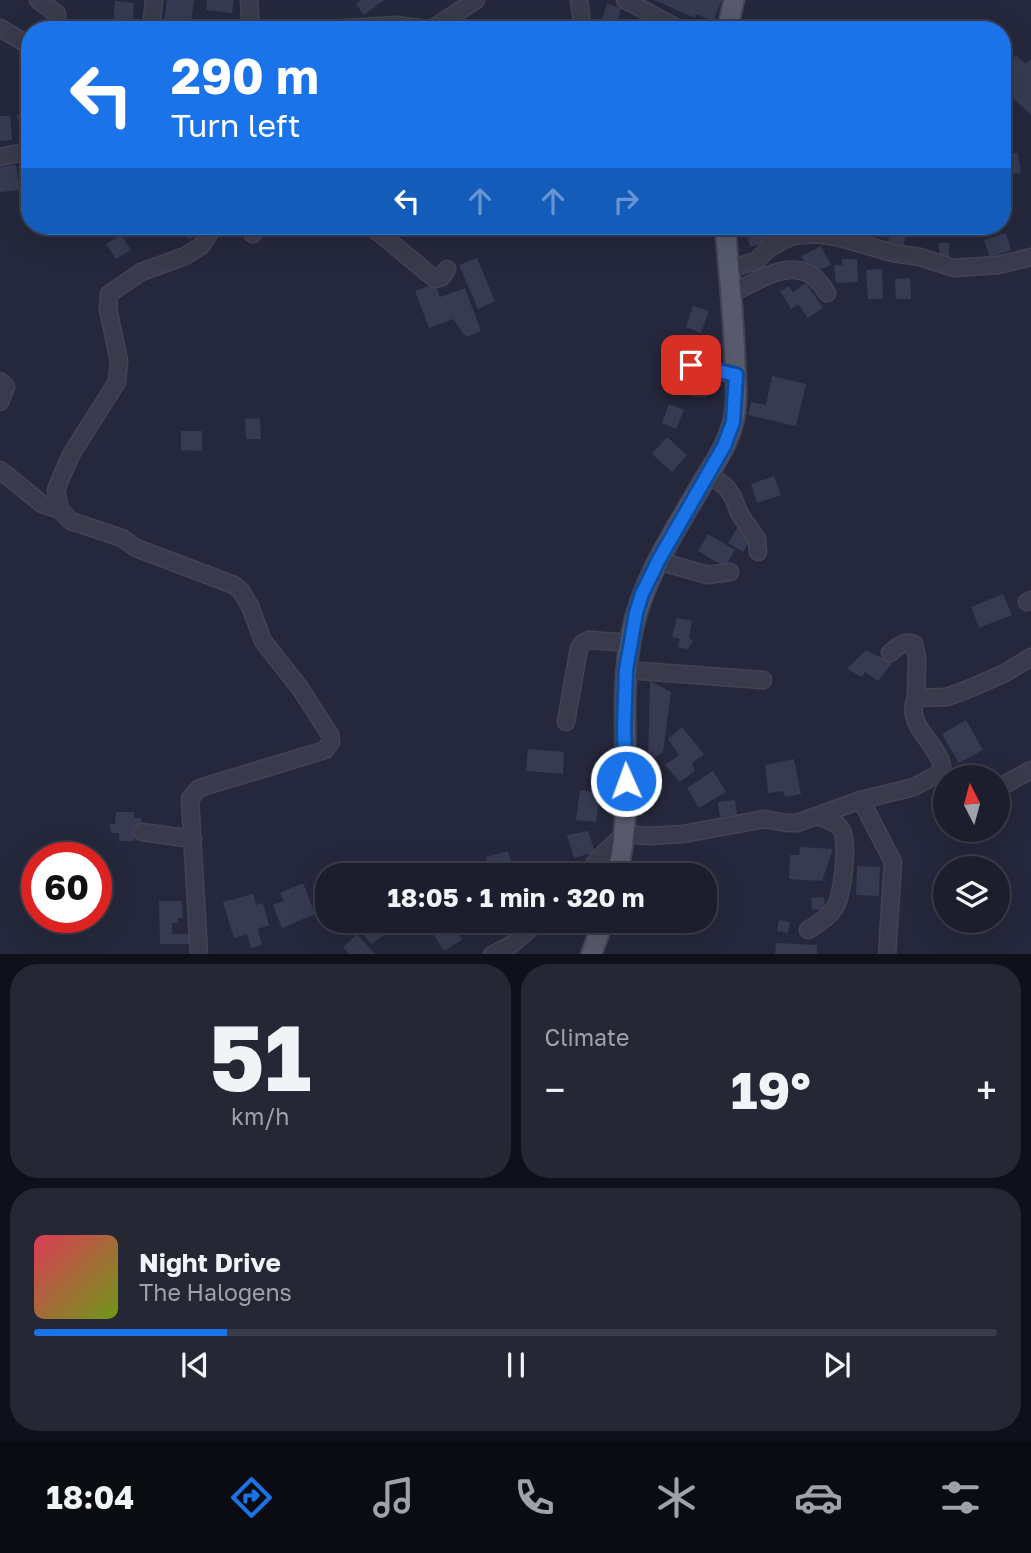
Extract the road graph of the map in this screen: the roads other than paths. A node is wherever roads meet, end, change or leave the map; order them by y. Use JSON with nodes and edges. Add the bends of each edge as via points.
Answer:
{"nodes":[{"id":1,"x":38,"y":0,"type":"edge"},
{"id":2,"x":154,"y":0,"type":"edge"},
{"id":3,"x":248,"y":0,"type":"edge"},
{"id":4,"x":476,"y":0,"type":"edge"},
{"id":5,"x":579,"y":0,"type":"edge"},
{"id":6,"x":625,"y":0,"type":"edge"},
{"id":7,"x":734,"y":0,"type":"edge"},
{"id":8,"x":55,"y":21,"type":"edge"},
{"id":9,"x":152,"y":21,"type":"edge"},
{"id":10,"x":250,"y":21,"type":"edge"},
{"id":11,"x":446,"y":21,"type":"edge"},
{"id":12,"x":582,"y":21,"type":"edge"},
{"id":13,"x":664,"y":21,"type":"edge"},
{"id":14,"x":729,"y":21,"type":"edge"},
{"id":15,"x":0,"y":28,"type":"edge"},
{"id":16,"x":21,"y":41,"type":"edge"},
{"id":17,"x":21,"y":153,"type":"edge"},
{"id":18,"x":0,"y":157,"type":"edge"},
{"id":19,"x":208,"y":235,"type":"edge"},
{"id":20,"x":382,"y":235,"type":"edge"},
{"id":21,"x":726,"y":235,"type":"edge"},
{"id":22,"x":773,"y":235,"type":"edge"},
{"id":23,"x":805,"y":235,"type":"edge"},
{"id":24,"x":824,"y":235,"type":"edge"},
{"id":25,"x":769,"y":248,"type":"junction"},
{"id":26,"x":1031,"y":257,"type":"edge"},
{"id":27,"x":729,"y":268,"type":"junction"},
{"id":28,"x":447,"y":269,"type":"dead end"},
{"id":29,"x":827,"y":293,"type":"dead end"},
{"id":30,"x":731,"y":294,"type":"junction"},
{"id":31,"x":691,"y":365,"type":"dead end"},
{"id":32,"x":736,"y":375,"type":"junction"},
{"id":33,"x":0,"y":381,"type":"edge"},
{"id":34,"x":0,"y":402,"type":"edge"},
{"id":35,"x":0,"y":470,"type":"edge"},
{"id":36,"x":708,"y":473,"type":"junction"},
{"id":37,"x":60,"y":510,"type":"junction"},
{"id":38,"x":758,"y":552,"type":"dead end"},
{"id":39,"x":658,"y":561,"type":"junction"},
{"id":40,"x":730,"y":572,"type":"dead end"},
{"id":41,"x":630,"y":643,"type":"junction"},
{"id":42,"x":890,"y":653,"type":"dead end"},
{"id":43,"x":1031,"y":657,"type":"edge"},
{"id":44,"x":626,"y":670,"type":"junction"},
{"id":45,"x":1031,"y":670,"type":"edge"},
{"id":46,"x":1005,"y":673,"type":"junction"},
{"id":47,"x":763,"y":680,"type":"dead end"},
{"id":48,"x":916,"y":698,"type":"junction"},
{"id":49,"x":566,"y":722,"type":"dead end"},
{"id":50,"x":1031,"y":770,"type":"edge"},
{"id":51,"x":1010,"y":781,"type":"edge"},
{"id":52,"x":861,"y":800,"type":"junction"},
{"id":53,"x":817,"y":816,"type":"junction"},
{"id":54,"x":142,"y":832,"type":"dead end"},
{"id":55,"x":624,"y":834,"type":"junction"},
{"id":56,"x":193,"y":839,"type":"junction"},
{"id":57,"x":595,"y":863,"type":"edge"},
{"id":58,"x":619,"y":863,"type":"edge"},
{"id":59,"x":808,"y":930,"type":"dead end"},
{"id":60,"x":525,"y":933,"type":"edge"},
{"id":61,"x":599,"y":933,"type":"edge"},
{"id":62,"x":199,"y":954,"type":"edge"},
{"id":63,"x":492,"y":954,"type":"edge"},
{"id":64,"x":591,"y":954,"type":"edge"},
{"id":65,"x":887,"y":954,"type":"edge"}],
"edges":[{"from":1,"to":8,"type":"street","via":[[57,14]]},
{"from":2,"to":9,"type":"street"},
{"from":3,"to":10,"type":"street"},
{"from":4,"to":11,"type":"street"},
{"from":5,"to":12,"type":"street"},
{"from":6,"to":13,"type":"street"},
{"from":7,"to":14,"type":"main road"},
{"from":15,"to":16,"type":"street"},
{"from":17,"to":18,"type":"street"},
{"from":19,"to":37,"type":"street","via":[[185,256],[141,272],[109,294],[119,361],[117,382],[62,475],[56,490]]},
{"from":20,"to":28,"type":"street","via":[[435,279]]},
{"from":21,"to":27,"type":"main road"},
{"from":22,"to":25,"type":"street"},
{"from":23,"to":25,"type":"street"},
{"from":24,"to":26,"type":"street","via":[[954,268]]},
{"from":25,"to":27,"type":"street","via":[[756,261]]},
{"from":27,"to":30,"type":"main road"},
{"from":29,"to":30,"type":"street","via":[[813,276],[790,269]]},
{"from":30,"to":32,"type":"main road"},
{"from":31,"to":32,"type":"street"},
{"from":32,"to":36,"type":"main road","via":[[733,422]]},
{"from":33,"to":34,"type":"street","via":[[6,387]]},
{"from":35,"to":37,"type":"street","via":[[41,504]]},
{"from":36,"to":38,"type":"street","via":[[733,497],[757,539]]},
{"from":36,"to":39,"type":"main road"},
{"from":37,"to":56,"type":"street","via":[[71,521],[234,585],[247,599],[263,641],[330,736],[325,750],[198,789],[188,805]]},
{"from":39,"to":40,"type":"street","via":[[708,575]]},
{"from":39,"to":41,"type":"main road","via":[[642,594]]},
{"from":41,"to":44,"type":"main road"},
{"from":41,"to":49,"type":"street","via":[[583,643]]},
{"from":42,"to":48,"type":"street","via":[[909,642],[914,644]]},
{"from":43,"to":46,"type":"street"},
{"from":44,"to":47,"type":"street"},
{"from":44,"to":55,"type":"main road"},
{"from":45,"to":46,"type":"street"},
{"from":46,"to":48,"type":"street","via":[[947,696]]},
{"from":48,"to":52,"type":"street","via":[[914,715],[941,760],[940,773],[914,787]]},
{"from":50,"to":51,"type":"street"},
{"from":52,"to":53,"type":"street"},
{"from":52,"to":65,"type":"street","via":[[892,862]]},
{"from":53,"to":55,"type":"street","via":[[790,823],[764,819],[674,835]]},
{"from":53,"to":59,"type":"street","via":[[836,824],[846,844],[838,902]]},
{"from":54,"to":56,"type":"street"},
{"from":55,"to":57,"type":"street"},
{"from":55,"to":58,"type":"main road"},
{"from":56,"to":62,"type":"street"},
{"from":60,"to":63,"type":"street"},
{"from":61,"to":64,"type":"main road"}]}
